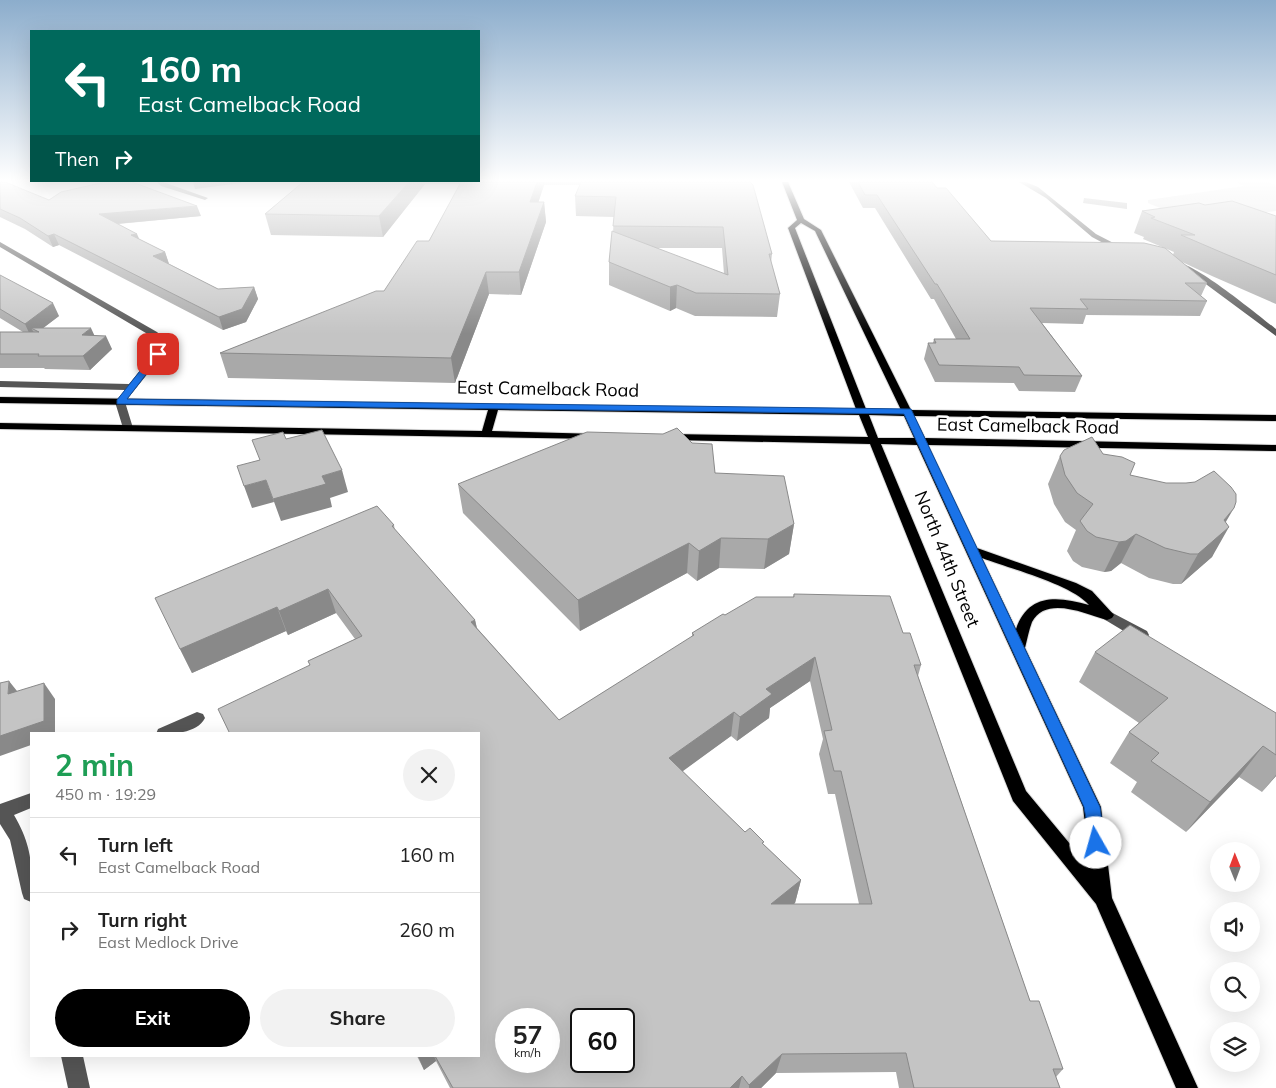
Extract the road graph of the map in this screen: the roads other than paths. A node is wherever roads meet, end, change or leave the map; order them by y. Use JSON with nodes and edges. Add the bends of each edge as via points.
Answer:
{"nodes":[{"id":1,"x":793,"y":233,"type":"edge"},
{"id":2,"x":819,"y":233,"type":"edge"},
{"id":3,"x":1093,"y":233,"type":"edge"},
{"id":4,"x":0,"y":244,"type":"edge"},
{"id":5,"x":14,"y":251,"type":"junction"},
{"id":6,"x":1128,"y":251,"type":"edge"},
{"id":7,"x":0,"y":255,"type":"edge"},
{"id":8,"x":1166,"y":260,"type":"edge"},
{"id":9,"x":1276,"y":334,"type":"edge"},
{"id":10,"x":0,"y":384,"type":"edge"},
{"id":11,"x":131,"y":386,"type":"junction"},
{"id":12,"x":0,"y":400,"type":"edge"},
{"id":13,"x":120,"y":402,"type":"junction"},
{"id":14,"x":494,"y":406,"type":"junction"},
{"id":15,"x":862,"y":411,"type":"junction"},
{"id":16,"x":907,"y":411,"type":"junction"},
{"id":17,"x":1276,"y":418,"type":"edge"},
{"id":18,"x":0,"y":426,"type":"edge"},
{"id":19,"x":128,"y":428,"type":"junction"},
{"id":20,"x":486,"y":435,"type":"junction"},
{"id":21,"x":603,"y":436,"type":"edge"},
{"id":22,"x":659,"y":437,"type":"edge"},
{"id":23,"x":874,"y":440,"type":"junction"},
{"id":24,"x":921,"y":441,"type":"junction"},
{"id":25,"x":1276,"y":448,"type":"edge"},
{"id":26,"x":974,"y":551,"type":"junction"},
{"id":27,"x":1107,"y":615,"type":"junction"},
{"id":28,"x":1156,"y":644,"type":"edge"},
{"id":29,"x":1018,"y":648,"type":"junction"},
{"id":30,"x":197,"y":718,"type":"dead end"},
{"id":31,"x":168,"y":732,"type":"edge"},
{"id":32,"x":30,"y":800,"type":"edge"},
{"id":33,"x":1,"y":812,"type":"edge"},
{"id":34,"x":30,"y":889,"type":"edge"},
{"id":35,"x":1103,"y":898,"type":"junction"},
{"id":36,"x":72,"y":1057,"type":"edge"},
{"id":37,"x":79,"y":1088,"type":"edge"},
{"id":38,"x":1187,"y":1088,"type":"edge"}],
"edges":[{"from":1,"to":15,"type":"main road","name":"North 44th Street"},
{"from":2,"to":16,"type":"main road","name":"North 44th Street"},
{"from":3,"to":6,"type":"street"},
{"from":4,"to":5,"type":"street"},
{"from":5,"to":7,"type":"street"},
{"from":5,"to":11,"type":"street","via":[[154,334],[166,345]]},
{"from":8,"to":9,"type":"street","via":[[1202,277]]},
{"from":10,"to":11,"type":"street"},
{"from":11,"to":13,"type":"street"},
{"from":12,"to":13,"type":"main road","name":"East Camelback Road"},
{"from":13,"to":14,"type":"main road","name":"East Camelback Road"},
{"from":13,"to":19,"type":"street"},
{"from":14,"to":15,"type":"main road","name":"East Camelback Road"},
{"from":14,"to":20,"type":"main road"},
{"from":15,"to":16,"type":"main road","name":"East Camelback Road"},
{"from":15,"to":23,"type":"main road","name":"North 44th Street"},
{"from":16,"to":17,"type":"main road","name":"East Camelback Road"},
{"from":16,"to":24,"type":"main road","name":"North 44th Street"},
{"from":18,"to":19,"type":"main road"},
{"from":19,"to":20,"type":"main road"},
{"from":20,"to":21,"type":"main road"},
{"from":22,"to":23,"type":"main road","name":"East Camelback Road"},
{"from":23,"to":24,"type":"main road","name":"East Camelback Road"},
{"from":23,"to":35,"type":"main road","name":"North 44th Street","via":[[1019,796]]},
{"from":24,"to":25,"type":"main road","name":"East Camelback Road"},
{"from":24,"to":26,"type":"main road","name":"North 44th Street"},
{"from":26,"to":27,"type":"main road","via":[[1071,586],[1087,594]]},
{"from":26,"to":29,"type":"main road","name":"North 44th Street"},
{"from":27,"to":28,"type":"street"},
{"from":27,"to":29,"type":"main road","via":[[1065,604],[1038,608],[1029,616]]},
{"from":29,"to":35,"type":"main road","name":"North 44th Street","via":[[1092,807]]},
{"from":30,"to":31,"type":"street"},
{"from":32,"to":33,"type":"street"},
{"from":33,"to":34,"type":"street","via":[[18,838]]},
{"from":35,"to":38,"type":"main road","name":"North 44th Street"},
{"from":36,"to":37,"type":"street"}]}
